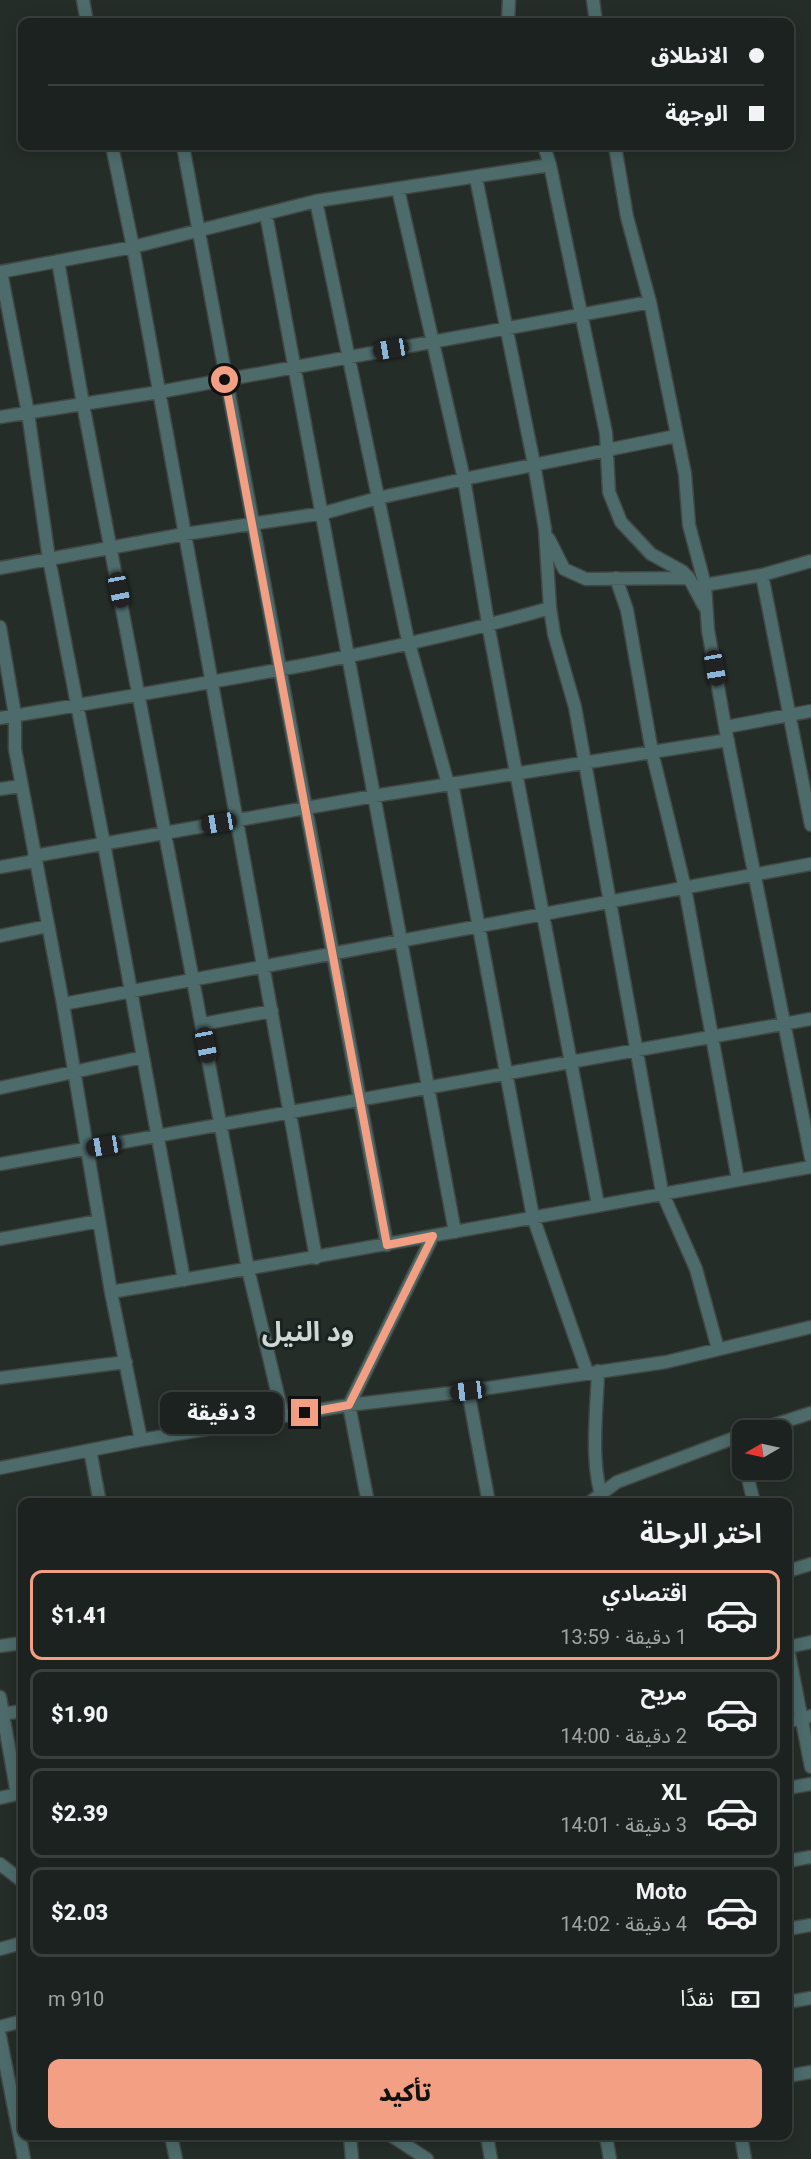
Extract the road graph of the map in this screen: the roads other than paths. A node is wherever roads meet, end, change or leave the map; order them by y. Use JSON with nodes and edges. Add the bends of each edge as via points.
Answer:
{"nodes":[{"id":1,"x":83,"y":0,"type":"edge"},
{"id":2,"x":510,"y":0,"type":"edge"},
{"id":3,"x":593,"y":0,"type":"edge"},
{"id":4,"x":86,"y":18,"type":"edge"},
{"id":5,"x":508,"y":18,"type":"edge"},
{"id":6,"x":595,"y":18,"type":"edge"},
{"id":7,"x":113,"y":150,"type":"edge"},
{"id":8,"x":184,"y":150,"type":"edge"},
{"id":9,"x":545,"y":150,"type":"edge"},
{"id":10,"x":616,"y":150,"type":"edge"},
{"id":11,"x":550,"y":165,"type":"junction"},
{"id":12,"x":476,"y":178,"type":"junction"},
{"id":13,"x":398,"y":189,"type":"junction"},
{"id":14,"x":316,"y":201,"type":"junction"},
{"id":15,"x":266,"y":214,"type":"junction"},
{"id":16,"x":198,"y":231,"type":"junction"},
{"id":17,"x":133,"y":247,"type":"junction"},
{"id":18,"x":58,"y":261,"type":"junction"},
{"id":19,"x":0,"y":272,"type":"edge"},
{"id":20,"x":650,"y":302,"type":"junction"},
{"id":21,"x":580,"y":315,"type":"junction"},
{"id":22,"x":506,"y":330,"type":"junction"},
{"id":23,"x":433,"y":341,"type":"junction"},
{"id":24,"x":349,"y":357,"type":"junction"},
{"id":25,"x":294,"y":367,"type":"junction"},
{"id":26,"x":225,"y":380,"type":"junction"},
{"id":27,"x":159,"y":392,"type":"junction"},
{"id":28,"x":83,"y":404,"type":"junction"},
{"id":29,"x":28,"y":412,"type":"junction"},
{"id":30,"x":0,"y":417,"type":"edge"},
{"id":31,"x":676,"y":436,"type":"junction"},
{"id":32,"x":607,"y":451,"type":"junction"},
{"id":33,"x":534,"y":464,"type":"junction"},
{"id":34,"x":464,"y":479,"type":"junction"},
{"id":35,"x":378,"y":498,"type":"junction"},
{"id":36,"x":322,"y":513,"type":"junction"},
{"id":37,"x":252,"y":524,"type":"junction"},
{"id":38,"x":545,"y":529,"type":"junction"},
{"id":39,"x":185,"y":534,"type":"junction"},
{"id":40,"x":111,"y":548,"type":"junction"},
{"id":41,"x":49,"y":559,"type":"junction"},
{"id":42,"x":811,"y":561,"type":"edge"},
{"id":43,"x":0,"y":568,"type":"edge"},
{"id":44,"x":762,"y":575,"type":"junction"},
{"id":45,"x":616,"y":578,"type":"junction"},
{"id":46,"x":689,"y":578,"type":"junction"},
{"id":47,"x":705,"y":585,"type":"junction"},
{"id":48,"x":550,"y":608,"type":"junction"},
{"id":49,"x":707,"y":612,"type":"junction"},
{"id":50,"x":489,"y":626,"type":"junction"},
{"id":51,"x":0,"y":627,"type":"edge"},
{"id":52,"x":409,"y":643,"type":"junction"},
{"id":53,"x":348,"y":656,"type":"junction"},
{"id":54,"x":279,"y":669,"type":"junction"},
{"id":55,"x":212,"y":682,"type":"junction"},
{"id":56,"x":139,"y":695,"type":"junction"},
{"id":57,"x":77,"y":705,"type":"junction"},
{"id":58,"x":811,"y":711,"type":"edge"},
{"id":59,"x":15,"y":715,"type":"junction"},
{"id":60,"x":789,"y":715,"type":"junction"},
{"id":61,"x":0,"y":718,"type":"edge"},
{"id":62,"x":726,"y":727,"type":"junction"},
{"id":63,"x":728,"y":740,"type":"junction"},
{"id":64,"x":652,"y":752,"type":"junction"},
{"id":65,"x":583,"y":763,"type":"junction"},
{"id":66,"x":516,"y":773,"type":"junction"},
{"id":67,"x":450,"y":784,"type":"junction"},
{"id":68,"x":21,"y":786,"type":"junction"},
{"id":69,"x":0,"y":789,"type":"edge"},
{"id":70,"x":374,"y":796,"type":"junction"},
{"id":71,"x":305,"y":808,"type":"junction"},
{"id":72,"x":237,"y":820,"type":"junction"},
{"id":73,"x":811,"y":825,"type":"edge"},
{"id":74,"x":165,"y":833,"type":"junction"},
{"id":75,"x":104,"y":844,"type":"junction"},
{"id":76,"x":35,"y":858,"type":"junction"},
{"id":77,"x":811,"y":864,"type":"edge"},
{"id":78,"x":0,"y":867,"type":"edge"},
{"id":79,"x":755,"y":874,"type":"junction"},
{"id":80,"x":685,"y":888,"type":"junction"},
{"id":81,"x":609,"y":901,"type":"junction"},
{"id":82,"x":543,"y":914,"type":"junction"},
{"id":83,"x":48,"y":926,"type":"junction"},
{"id":84,"x":479,"y":926,"type":"junction"},
{"id":85,"x":0,"y":936,"type":"edge"},
{"id":86,"x":401,"y":941,"type":"junction"},
{"id":87,"x":333,"y":954,"type":"junction"},
{"id":88,"x":264,"y":967,"type":"junction"},
{"id":89,"x":193,"y":980,"type":"junction"},
{"id":90,"x":131,"y":991,"type":"junction"},
{"id":91,"x":63,"y":1004,"type":"junction"},
{"id":92,"x":272,"y":1011,"type":"junction"},
{"id":93,"x":811,"y":1018,"type":"edge"},
{"id":94,"x":202,"y":1024,"type":"junction"},
{"id":95,"x":784,"y":1024,"type":"junction"},
{"id":96,"x":712,"y":1037,"type":"junction"},
{"id":97,"x":636,"y":1050,"type":"junction"},
{"id":98,"x":143,"y":1057,"type":"junction"},
{"id":99,"x":571,"y":1062,"type":"junction"},
{"id":100,"x":74,"y":1072,"type":"junction"},
{"id":101,"x":506,"y":1074,"type":"junction"},
{"id":102,"x":0,"y":1088,"type":"edge"},
{"id":103,"x":428,"y":1088,"type":"junction"},
{"id":104,"x":360,"y":1100,"type":"junction"},
{"id":105,"x":290,"y":1113,"type":"junction"},
{"id":106,"x":221,"y":1125,"type":"junction"},
{"id":107,"x":158,"y":1137,"type":"junction"},
{"id":108,"x":86,"y":1149,"type":"junction"},
{"id":109,"x":811,"y":1158,"type":"edge"},
{"id":110,"x":0,"y":1164,"type":"edge"},
{"id":111,"x":811,"y":1167,"type":"edge"},
{"id":112,"x":738,"y":1180,"type":"junction"},
{"id":113,"x":662,"y":1192,"type":"junction"},
{"id":114,"x":598,"y":1205,"type":"junction"},
{"id":115,"x":532,"y":1217,"type":"junction"},
{"id":116,"x":99,"y":1221,"type":"junction"},
{"id":117,"x":455,"y":1232,"type":"junction"},
{"id":118,"x":433,"y":1236,"type":"junction"},
{"id":119,"x":0,"y":1239,"type":"edge"},
{"id":120,"x":387,"y":1245,"type":"junction"},
{"id":121,"x":316,"y":1258,"type":"junction"},
{"id":122,"x":248,"y":1269,"type":"junction"},
{"id":123,"x":184,"y":1280,"type":"junction"},
{"id":124,"x":111,"y":1292,"type":"junction"},
{"id":125,"x":811,"y":1327,"type":"edge"},
{"id":126,"x":718,"y":1349,"type":"junction"},
{"id":127,"x":126,"y":1362,"type":"junction"},
{"id":128,"x":593,"y":1371,"type":"junction"},
{"id":129,"x":0,"y":1378,"type":"edge"},
{"id":130,"x":468,"y":1391,"type":"junction"},
{"id":131,"x":349,"y":1405,"type":"junction"},
{"id":132,"x":811,"y":1413,"type":"edge"},
{"id":133,"x":283,"y":1416,"type":"junction"},
{"id":134,"x":789,"y":1420,"type":"edge"},
{"id":135,"x":732,"y":1439,"type":"edge"},
{"id":136,"x":141,"y":1440,"type":"junction"},
{"id":137,"x":90,"y":1450,"type":"junction"},
{"id":138,"x":0,"y":1468,"type":"edge"},
{"id":139,"x":748,"y":1480,"type":"edge"},
{"id":140,"x":99,"y":1498,"type":"edge"},
{"id":141,"x":367,"y":1498,"type":"edge"},
{"id":142,"x":488,"y":1498,"type":"edge"},
{"id":143,"x":602,"y":1498,"type":"edge"},
{"id":144,"x":753,"y":1498,"type":"edge"},
{"id":145,"x":811,"y":1564,"type":"edge"},
{"id":146,"x":792,"y":1570,"type":"edge"},
{"id":147,"x":811,"y":1642,"type":"edge"},
{"id":148,"x":18,"y":1643,"type":"edge"},
{"id":149,"x":0,"y":1646,"type":"edge"},
{"id":150,"x":792,"y":1647,"type":"edge"},
{"id":151,"x":792,"y":1663,"type":"edge"},
{"id":152,"x":0,"y":1697,"type":"edge"},
{"id":153,"x":18,"y":1712,"type":"edge"},
{"id":154,"x":3,"y":1714,"type":"junction"},
{"id":155,"x":806,"y":1717,"type":"edge"},
{"id":156,"x":811,"y":1767,"type":"edge"},
{"id":157,"x":18,"y":1784,"type":"edge"},
{"id":158,"x":811,"y":1784,"type":"edge"},
{"id":159,"x":792,"y":1787,"type":"edge"},
{"id":160,"x":18,"y":1794,"type":"edge"},
{"id":161,"x":0,"y":1798,"type":"edge"},
{"id":162,"x":811,"y":1857,"type":"edge"},
{"id":163,"x":792,"y":1860,"type":"edge"},
{"id":164,"x":0,"y":1864,"type":"edge"},
{"id":165,"x":18,"y":1878,"type":"edge"},
{"id":166,"x":811,"y":1925,"type":"edge"},
{"id":167,"x":792,"y":1928,"type":"edge"},
{"id":168,"x":18,"y":1944,"type":"edge"},
{"id":169,"x":0,"y":1949,"type":"edge"},
{"id":170,"x":811,"y":1998,"type":"edge"},
{"id":171,"x":792,"y":2001,"type":"edge"},
{"id":172,"x":18,"y":2022,"type":"edge"},
{"id":173,"x":0,"y":2027,"type":"edge"},
{"id":174,"x":0,"y":2036,"type":"edge"},
{"id":175,"x":811,"y":2072,"type":"edge"},
{"id":176,"x":792,"y":2075,"type":"edge"},
{"id":177,"x":18,"y":2128,"type":"edge"},
{"id":178,"x":20,"y":2140,"type":"edge"},
{"id":179,"x":172,"y":2140,"type":"edge"},
{"id":180,"x":350,"y":2140,"type":"edge"},
{"id":181,"x":398,"y":2140,"type":"edge"},
{"id":182,"x":488,"y":2140,"type":"edge"},
{"id":183,"x":607,"y":2140,"type":"edge"},
{"id":184,"x":742,"y":2140,"type":"edge"},
{"id":185,"x":24,"y":2159,"type":"edge"},
{"id":186,"x":176,"y":2159,"type":"edge"},
{"id":187,"x":352,"y":2159,"type":"edge"},
{"id":188,"x":427,"y":2159,"type":"edge"},
{"id":189,"x":491,"y":2159,"type":"edge"},
{"id":190,"x":610,"y":2159,"type":"edge"},
{"id":191,"x":745,"y":2159,"type":"edge"}],
"edges":[{"from":1,"to":4,"type":"street"},
{"from":2,"to":5,"type":"street"},
{"from":3,"to":6,"type":"street"},
{"from":7,"to":17,"type":"street"},
{"from":8,"to":16,"type":"street"},
{"from":9,"to":11,"type":"street"},
{"from":10,"to":20,"type":"street","via":[[627,217]]},
{"from":11,"to":12,"type":"street"},
{"from":11,"to":21,"type":"street"},
{"from":12,"to":13,"type":"street"},
{"from":12,"to":22,"type":"street"},
{"from":13,"to":14,"type":"street"},
{"from":13,"to":23,"type":"street"},
{"from":14,"to":15,"type":"street"},
{"from":14,"to":24,"type":"street"},
{"from":15,"to":16,"type":"street"},
{"from":15,"to":25,"type":"street"},
{"from":16,"to":17,"type":"street"},
{"from":16,"to":26,"type":"street"},
{"from":17,"to":18,"type":"street"},
{"from":17,"to":27,"type":"street"},
{"from":18,"to":19,"type":"street"},
{"from":18,"to":28,"type":"street"},
{"from":19,"to":29,"type":"street"},
{"from":20,"to":21,"type":"street"},
{"from":20,"to":31,"type":"street"},
{"from":21,"to":22,"type":"street"},
{"from":21,"to":32,"type":"street"},
{"from":22,"to":23,"type":"street"},
{"from":22,"to":33,"type":"street"},
{"from":23,"to":24,"type":"street"},
{"from":23,"to":34,"type":"street"},
{"from":24,"to":25,"type":"street"},
{"from":24,"to":35,"type":"street"},
{"from":25,"to":26,"type":"street"},
{"from":25,"to":36,"type":"street"},
{"from":26,"to":27,"type":"street"},
{"from":26,"to":37,"type":"street"},
{"from":27,"to":28,"type":"street"},
{"from":27,"to":39,"type":"street"},
{"from":28,"to":29,"type":"street"},
{"from":28,"to":40,"type":"street"},
{"from":29,"to":30,"type":"street"},
{"from":29,"to":41,"type":"street"},
{"from":31,"to":32,"type":"street"},
{"from":31,"to":47,"type":"street","via":[[685,474],[689,525]]},
{"from":32,"to":33,"type":"street"},
{"from":32,"to":46,"type":"street","via":[[609,492],[621,522],[651,554]]},
{"from":33,"to":34,"type":"street"},
{"from":33,"to":38,"type":"street"},
{"from":34,"to":35,"type":"street"},
{"from":34,"to":50,"type":"street"},
{"from":35,"to":36,"type":"street"},
{"from":35,"to":52,"type":"street"},
{"from":36,"to":37,"type":"street"},
{"from":36,"to":53,"type":"street"},
{"from":37,"to":39,"type":"street"},
{"from":37,"to":54,"type":"street"},
{"from":38,"to":45,"type":"street","via":[[564,569],[586,579]]},
{"from":38,"to":48,"type":"street"},
{"from":39,"to":40,"type":"street"},
{"from":39,"to":55,"type":"street"},
{"from":40,"to":41,"type":"street"},
{"from":40,"to":56,"type":"street"},
{"from":41,"to":43,"type":"street"},
{"from":41,"to":57,"type":"street"},
{"from":42,"to":44,"type":"street"},
{"from":44,"to":47,"type":"street"},
{"from":44,"to":60,"type":"street"},
{"from":45,"to":46,"type":"street"},
{"from":45,"to":64,"type":"street","via":[[627,610]]},
{"from":46,"to":49,"type":"street"},
{"from":47,"to":49,"type":"street"},
{"from":48,"to":50,"type":"street"},
{"from":48,"to":65,"type":"street"},
{"from":49,"to":62,"type":"street"},
{"from":50,"to":52,"type":"street"},
{"from":50,"to":66,"type":"street"},
{"from":51,"to":59,"type":"street"},
{"from":52,"to":53,"type":"street"},
{"from":52,"to":67,"type":"street"},
{"from":53,"to":54,"type":"street"},
{"from":53,"to":70,"type":"street"},
{"from":54,"to":55,"type":"street"},
{"from":54,"to":71,"type":"street"},
{"from":55,"to":56,"type":"street"},
{"from":55,"to":72,"type":"street"},
{"from":56,"to":57,"type":"street"},
{"from":56,"to":74,"type":"street"},
{"from":57,"to":59,"type":"street"},
{"from":57,"to":75,"type":"street"},
{"from":58,"to":60,"type":"street"},
{"from":59,"to":61,"type":"street"},
{"from":59,"to":68,"type":"street"},
{"from":60,"to":62,"type":"street"},
{"from":60,"to":73,"type":"street"},
{"from":62,"to":63,"type":"street"},
{"from":63,"to":64,"type":"street"},
{"from":63,"to":79,"type":"street"},
{"from":64,"to":65,"type":"street"},
{"from":64,"to":80,"type":"street"},
{"from":65,"to":66,"type":"street"},
{"from":65,"to":81,"type":"street"},
{"from":66,"to":67,"type":"street"},
{"from":66,"to":82,"type":"street"},
{"from":67,"to":70,"type":"street"},
{"from":67,"to":84,"type":"street"},
{"from":68,"to":69,"type":"street"},
{"from":68,"to":76,"type":"street"},
{"from":70,"to":71,"type":"street"},
{"from":70,"to":86,"type":"street"},
{"from":71,"to":72,"type":"street"},
{"from":71,"to":87,"type":"street"},
{"from":72,"to":74,"type":"street"},
{"from":72,"to":88,"type":"street"},
{"from":74,"to":75,"type":"street"},
{"from":74,"to":89,"type":"street"},
{"from":75,"to":76,"type":"street"},
{"from":75,"to":90,"type":"street"},
{"from":76,"to":78,"type":"street"},
{"from":76,"to":83,"type":"street"},
{"from":77,"to":79,"type":"street"},
{"from":79,"to":80,"type":"street"},
{"from":79,"to":95,"type":"street"},
{"from":80,"to":81,"type":"street"},
{"from":80,"to":96,"type":"street"},
{"from":81,"to":82,"type":"street"},
{"from":81,"to":97,"type":"street"},
{"from":82,"to":84,"type":"street"},
{"from":82,"to":99,"type":"street"},
{"from":83,"to":85,"type":"street"},
{"from":83,"to":91,"type":"street"},
{"from":84,"to":86,"type":"street"},
{"from":84,"to":101,"type":"street"},
{"from":86,"to":87,"type":"street"},
{"from":86,"to":103,"type":"street"},
{"from":87,"to":88,"type":"street"},
{"from":87,"to":104,"type":"street"},
{"from":88,"to":89,"type":"street"},
{"from":88,"to":92,"type":"street"},
{"from":89,"to":90,"type":"street"},
{"from":89,"to":94,"type":"street"},
{"from":90,"to":91,"type":"street"},
{"from":90,"to":98,"type":"street"},
{"from":91,"to":100,"type":"street"},
{"from":92,"to":94,"type":"street"},
{"from":92,"to":105,"type":"street"},
{"from":93,"to":95,"type":"street"},
{"from":94,"to":106,"type":"street"},
{"from":95,"to":96,"type":"street"},
{"from":95,"to":109,"type":"street"},
{"from":96,"to":97,"type":"street"},
{"from":96,"to":112,"type":"street"},
{"from":97,"to":99,"type":"street"},
{"from":97,"to":113,"type":"street"},
{"from":98,"to":100,"type":"street"},
{"from":98,"to":107,"type":"street"},
{"from":99,"to":101,"type":"street"},
{"from":99,"to":114,"type":"street"},
{"from":100,"to":102,"type":"street"},
{"from":100,"to":108,"type":"street"},
{"from":101,"to":103,"type":"street"},
{"from":101,"to":115,"type":"street"},
{"from":103,"to":104,"type":"street"},
{"from":103,"to":117,"type":"street"},
{"from":104,"to":105,"type":"street"},
{"from":104,"to":120,"type":"street"},
{"from":105,"to":106,"type":"street"},
{"from":105,"to":121,"type":"street"},
{"from":106,"to":107,"type":"street"},
{"from":106,"to":122,"type":"street"},
{"from":107,"to":108,"type":"street"},
{"from":107,"to":123,"type":"street"},
{"from":108,"to":110,"type":"street"},
{"from":108,"to":116,"type":"street"},
{"from":111,"to":112,"type":"street"},
{"from":112,"to":113,"type":"street"},
{"from":113,"to":114,"type":"street"},
{"from":113,"to":126,"type":"street","via":[[696,1269]]},
{"from":114,"to":115,"type":"street"},
{"from":115,"to":117,"type":"street"},
{"from":115,"to":128,"type":"street"},
{"from":116,"to":119,"type":"street"},
{"from":116,"to":124,"type":"street"},
{"from":117,"to":118,"type":"street"},
{"from":118,"to":120,"type":"street"},
{"from":118,"to":131,"type":"street"},
{"from":120,"to":121,"type":"street"},
{"from":121,"to":122,"type":"street"},
{"from":122,"to":123,"type":"street"},
{"from":122,"to":133,"type":"street"},
{"from":123,"to":124,"type":"street"},
{"from":124,"to":127,"type":"street"},
{"from":125,"to":126,"type":"street"},
{"from":126,"to":128,"type":"street","via":[[666,1362]]},
{"from":127,"to":129,"type":"street"},
{"from":127,"to":136,"type":"street"},
{"from":128,"to":130,"type":"street"},
{"from":128,"to":143,"type":"street","via":[[596,1458]]},
{"from":130,"to":131,"type":"street"},
{"from":130,"to":142,"type":"street"},
{"from":131,"to":133,"type":"street"},
{"from":131,"to":141,"type":"street"},
{"from":132,"to":134,"type":"street"},
{"from":133,"to":136,"type":"street"},
{"from":135,"to":143,"type":"street","via":[[617,1482]]},
{"from":136,"to":137,"type":"street"},
{"from":137,"to":138,"type":"street"},
{"from":137,"to":140,"type":"street"},
{"from":139,"to":144,"type":"street"},
{"from":145,"to":146,"type":"street"},
{"from":147,"to":150,"type":"street"},
{"from":148,"to":149,"type":"street"},
{"from":151,"to":155,"type":"street"},
{"from":152,"to":154,"type":"street"},
{"from":153,"to":154,"type":"street"},
{"from":154,"to":157,"type":"street"},
{"from":155,"to":156,"type":"street"},
{"from":158,"to":159,"type":"street"},
{"from":160,"to":161,"type":"street"},
{"from":162,"to":163,"type":"street"},
{"from":164,"to":165,"type":"street"},
{"from":166,"to":167,"type":"street"},
{"from":168,"to":169,"type":"street"},
{"from":170,"to":171,"type":"street"},
{"from":172,"to":173,"type":"street"},
{"from":174,"to":177,"type":"street"},
{"from":175,"to":176,"type":"street"},
{"from":178,"to":185,"type":"street"},
{"from":179,"to":186,"type":"street"},
{"from":180,"to":187,"type":"street"},
{"from":181,"to":188,"type":"street"},
{"from":182,"to":189,"type":"street"},
{"from":183,"to":190,"type":"street"},
{"from":184,"to":191,"type":"street"}]}
